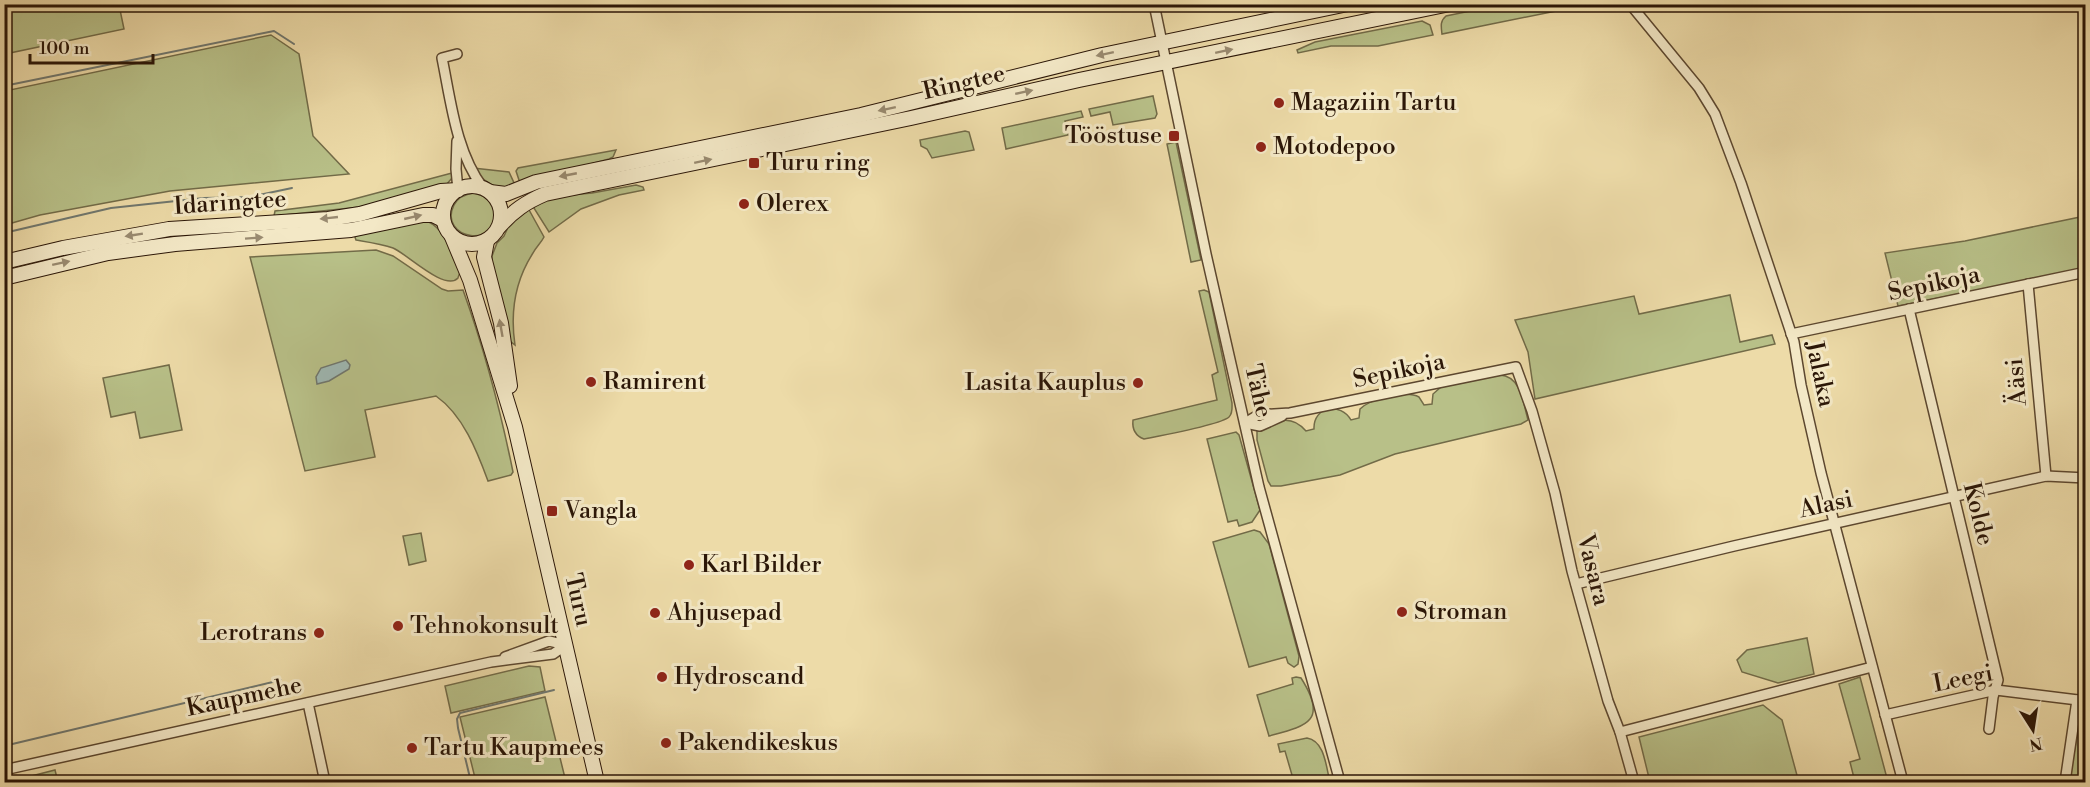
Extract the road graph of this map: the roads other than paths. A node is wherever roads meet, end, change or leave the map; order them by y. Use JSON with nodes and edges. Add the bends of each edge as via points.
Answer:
{"nodes":[{"id":1,"x":1154,"y":4,"type":"edge"},
{"id":2,"x":1348,"y":4,"type":"edge"},
{"id":3,"x":1450,"y":4,"type":"edge"},
{"id":4,"x":1630,"y":4,"type":"edge"},
{"id":5,"x":1163,"y":42,"type":"junction"},
{"id":6,"x":457,"y":54,"type":"dead end"},
{"id":7,"x":1167,"y":62,"type":"junction"},
{"id":8,"x":458,"y":130,"type":"junction"},
{"id":9,"x":458,"y":189,"type":"junction"},
{"id":10,"x":487,"y":190,"type":"junction"},
{"id":11,"x":443,"y":220,"type":"junction"},
{"id":12,"x":499,"y":227,"type":"junction"},
{"id":13,"x":452,"y":237,"type":"junction"},
{"id":14,"x":487,"y":241,"type":"junction"},
{"id":15,"x":4,"y":262,"type":"edge"},
{"id":16,"x":2085,"y":272,"type":"edge"},
{"id":17,"x":4,"y":278,"type":"edge"},
{"id":18,"x":2028,"y":284,"type":"junction"},
{"id":19,"x":1909,"y":309,"type":"junction"},
{"id":20,"x":1791,"y":334,"type":"junction"},
{"id":21,"x":1516,"y":367,"type":"joint"},
{"id":22,"x":1245,"y":423,"type":"junction"},
{"id":23,"x":515,"y":427,"type":"junction"},
{"id":24,"x":2046,"y":476,"type":"junction"},
{"id":25,"x":2085,"y":478,"type":"edge"},
{"id":26,"x":1954,"y":497,"type":"junction"},
{"id":27,"x":1835,"y":523,"type":"junction"},
{"id":28,"x":1576,"y":584,"type":"junction"},
{"id":29,"x":566,"y":645,"type":"junction"},
{"id":30,"x":1872,"y":667,"type":"junction"},
{"id":31,"x":1996,"y":690,"type":"junction"},
{"id":32,"x":2081,"y":701,"type":"edge"},
{"id":33,"x":308,"y":703,"type":"junction"},
{"id":34,"x":1885,"y":715,"type":"junction"},
{"id":35,"x":1989,"y":729,"type":"dead end"},
{"id":36,"x":1620,"y":732,"type":"junction"},
{"id":37,"x":4,"y":770,"type":"edge"},
{"id":38,"x":325,"y":783,"type":"edge"},
{"id":39,"x":597,"y":783,"type":"edge"},
{"id":40,"x":1340,"y":783,"type":"edge"},
{"id":41,"x":1634,"y":783,"type":"edge"},
{"id":42,"x":1903,"y":783,"type":"edge"},
{"id":43,"x":2065,"y":783,"type":"edge"}],
"edges":[{"from":1,"to":5,"type":"street","name":"Tähe"},
{"from":2,"to":5,"type":"main road","name":"Ringtee"},
{"from":7,"to":3,"type":"main road","name":"Ringtee","one_way":true},
{"from":4,"to":20,"type":"street","name":"Jalaka","via":[[1699,88],[1715,114]]},
{"from":5,"to":7,"type":"street","name":"Tähe"},
{"from":5,"to":10,"type":"main road","name":"Ringtee","one_way":true,"via":[[901,106],[536,182],[506,194]]},
{"from":6,"to":8,"type":"street","via":[[442,58]]},
{"from":12,"to":7,"type":"main road","name":"Ringtee","one_way":true,"via":[[526,202],[545,194]]},
{"from":7,"to":22,"type":"street","name":"Tähe"},
{"from":8,"to":9,"type":"street"},
{"from":8,"to":10,"type":"street","via":[[468,165]]},
{"from":9,"to":10,"type":"main road","via":[[475,186]]},
{"from":9,"to":11,"type":"main road","via":[[446,202]]},
{"from":9,"to":15,"type":"main road","name":"Idaringtee","one_way":true,"via":[[360,214],[169,230]]},
{"from":10,"to":12,"type":"main road","via":[[501,208]]},
{"from":11,"to":13,"type":"main road"},
{"from":17,"to":11,"type":"main road","name":"Idaringtee","one_way":true,"via":[[108,253],[175,244],[351,230],[423,215]]},
{"from":12,"to":14,"type":"main road"},
{"from":13,"to":14,"type":"main road","via":[[469,245]]},
{"from":13,"to":23,"type":"main road","name":"Turu","via":[[473,290]]},
{"from":23,"to":14,"type":"main road","name":"Turu","one_way":true,"via":[[501,323],[484,257]]},
{"from":16,"to":18,"type":"street","name":"Sepikoja"},
{"from":18,"to":19,"type":"street","name":"Sepikoja"},
{"from":18,"to":24,"type":"street","name":"Ääsi"},
{"from":19,"to":20,"type":"street","name":"Sepikoja"},
{"from":19,"to":26,"type":"street","name":"Kolde"},
{"from":20,"to":27,"type":"street","name":"Jalaka"},
{"from":21,"to":22,"type":"street","name":"Sepikoja","via":[[1290,413],[1258,415]]},
{"from":21,"to":28,"type":"street","name":"Vasara","via":[[1555,493]]},
{"from":22,"to":40,"type":"street","name":"Tähe"},
{"from":23,"to":29,"type":"main road","name":"Turu"},
{"from":24,"to":25,"type":"street","name":"Alasi"},
{"from":24,"to":26,"type":"street","name":"Alasi"},
{"from":26,"to":27,"type":"street","name":"Alasi"},
{"from":26,"to":31,"type":"street","name":"Kolde","via":[[1998,680]]},
{"from":27,"to":28,"type":"street","name":"Alasi"},
{"from":27,"to":30,"type":"street","name":"Jalaka"},
{"from":28,"to":36,"type":"street","name":"Vasara"},
{"from":29,"to":33,"type":"street","name":"Kaupmehe","via":[[553,654],[491,662]]},
{"from":29,"to":39,"type":"main road","name":"Turu"},
{"from":30,"to":34,"type":"street","name":"Jalaka"},
{"from":30,"to":36,"type":"street"},
{"from":31,"to":32,"type":"street","name":"Leegi"},
{"from":31,"to":34,"type":"street","name":"Leegi"},
{"from":31,"to":35,"type":"street","name":"Kolde"},
{"from":32,"to":43,"type":"street"},
{"from":33,"to":37,"type":"street","name":"Kaupmehe"},
{"from":33,"to":38,"type":"street"},
{"from":34,"to":42,"type":"street","name":"Jalaka"},
{"from":36,"to":41,"type":"street","name":"Vasara"}]}
